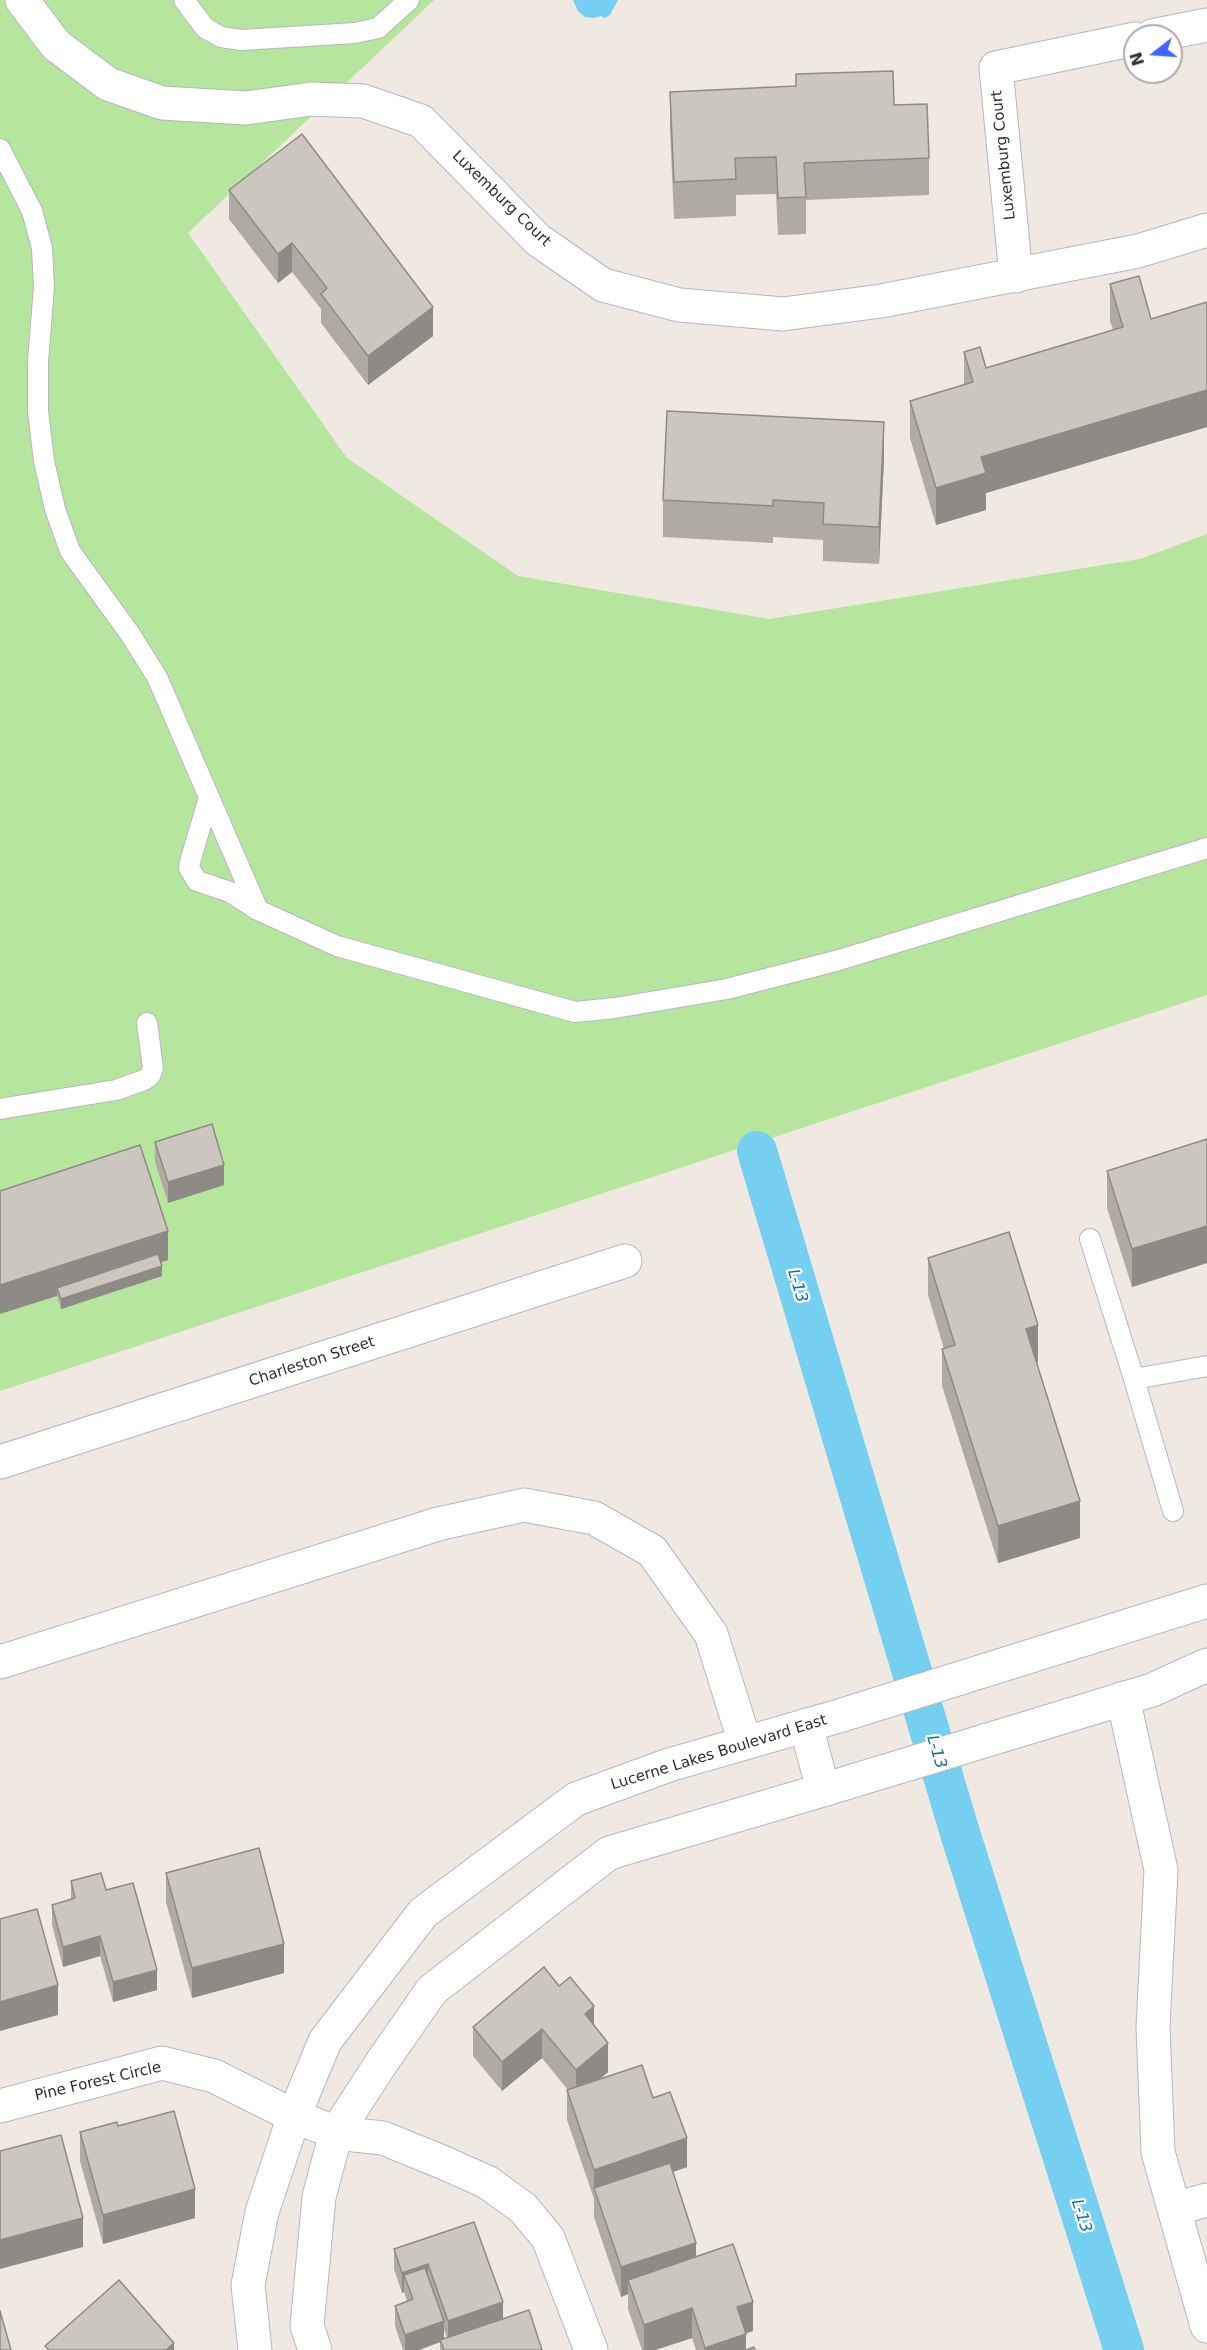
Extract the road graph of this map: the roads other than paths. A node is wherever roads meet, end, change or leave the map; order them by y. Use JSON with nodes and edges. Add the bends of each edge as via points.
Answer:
{"nodes":[{"id":1,"x":22,"y":0,"type":"edge"},
{"id":2,"x":184,"y":0,"type":"edge"},
{"id":3,"x":409,"y":0,"type":"edge"},
{"id":4,"x":1207,"y":24,"type":"edge"},
{"id":5,"x":1183,"y":29,"type":"edge"},
{"id":6,"x":1123,"y":42,"type":"edge"},
{"id":7,"x":0,"y":149,"type":"edge"},
{"id":8,"x":1207,"y":230,"type":"edge"},
{"id":9,"x":1016,"y":276,"type":"junction"},
{"id":10,"x":209,"y":797,"type":"junction"},
{"id":11,"x":1207,"y":848,"type":"edge"},
{"id":12,"x":258,"y":910,"type":"junction"},
{"id":13,"x":147,"y":1023,"type":"dead end"},
{"id":14,"x":0,"y":1109,"type":"edge"},
{"id":15,"x":1090,"y":1239,"type":"dead end"},
{"id":16,"x":625,"y":1261,"type":"dead end"},
{"id":17,"x":1207,"y":1366,"type":"edge"},
{"id":18,"x":1134,"y":1379,"type":"junction"},
{"id":19,"x":0,"y":1462,"type":"edge"},
{"id":20,"x":1173,"y":1511,"type":"dead end"},
{"id":21,"x":1207,"y":1601,"type":"edge"},
{"id":22,"x":0,"y":1662,"type":"edge"},
{"id":23,"x":1207,"y":1665,"type":"edge"},
{"id":24,"x":1123,"y":1698,"type":"junction"},
{"id":25,"x":806,"y":1725,"type":"junction"},
{"id":26,"x":746,"y":1743,"type":"junction"},
{"id":27,"x":823,"y":1790,"type":"junction"},
{"id":28,"x":0,"y":2106,"type":"edge"},
{"id":29,"x":294,"y":2116,"type":"junction"},
{"id":30,"x":336,"y":2133,"type":"junction"},
{"id":31,"x":1207,"y":2200,"type":"edge"},
{"id":32,"x":1174,"y":2209,"type":"junction"},
{"id":33,"x":1207,"y":2326,"type":"edge"},
{"id":34,"x":255,"y":2350,"type":"edge"},
{"id":35,"x":315,"y":2350,"type":"edge"},
{"id":36,"x":591,"y":2350,"type":"edge"}],
"edges":[{"from":1,"to":9,"type":"street","name":"Luxemburg Court","via":[[56,45],[99,78],[162,103],[246,108],[311,99],[363,101],[421,121],[538,240],[603,285],[680,305],[783,314]]},
{"from":2,"to":3,"type":"lane","via":[[205,28],[221,37],[241,40],[378,28]]},
{"from":4,"to":5,"type":"street"},
{"from":6,"to":9,"type":"street","name":"Luxemburg Court","via":[[996,68]]},
{"from":7,"to":10,"type":"lane","via":[[32,211],[42,248],[38,411],[55,509],[70,550],[157,677]]},
{"from":8,"to":9,"type":"street","name":"Luxemburg Court","via":[[1138,251]]},
{"from":10,"to":12,"type":"lane"},
{"from":10,"to":12,"type":"lane","via":[[190,862],[192,876],[230,892]]},
{"from":11,"to":12,"type":"lane","via":[[839,960],[727,989],[575,1012],[337,946]]},
{"from":13,"to":14,"type":"lane","via":[[153,1068],[144,1080],[116,1090]]},
{"from":15,"to":18,"type":"lane"},
{"from":16,"to":19,"type":"street","name":"Charleston Street"},
{"from":17,"to":18,"type":"lane"},
{"from":18,"to":20,"type":"lane"},
{"from":21,"to":25,"type":"street","name":"Lucerne Lakes Boulevard East"},
{"from":22,"to":26,"type":"street","via":[[438,1524],[524,1505],[594,1518],[652,1551],[711,1634]]},
{"from":23,"to":24,"type":"street","via":[[1152,1690]]},
{"from":24,"to":27,"type":"street"},
{"from":24,"to":32,"type":"street","via":[[1161,1870],[1154,2027],[1157,2140]]},
{"from":25,"to":26,"type":"street","name":"Lucerne Lakes Boulevard East"},
{"from":25,"to":27,"type":"street"},
{"from":26,"to":29,"type":"street","name":"Lucerne Lakes Boulevard East","via":[[669,1765],[576,1799],[423,1913],[326,2041]]},
{"from":27,"to":30,"type":"street","via":[[609,1853],[432,1990]]},
{"from":28,"to":29,"type":"street","name":"Pine Forest Circle","via":[[162,2063],[214,2076]]},
{"from":29,"to":30,"type":"street","name":"Pine Forest Circle"},
{"from":29,"to":34,"type":"street","name":"Lucerne Lakes Boulevard East","via":[[262,2212],[248,2285]]},
{"from":30,"to":35,"type":"street","via":[[318,2208],[307,2326]]},
{"from":30,"to":36,"type":"street","name":"Pine Forest Circle","via":[[383,2138],[487,2182],[523,2208],[548,2238]]},
{"from":31,"to":32,"type":"street"},
{"from":32,"to":33,"type":"street"}]}
